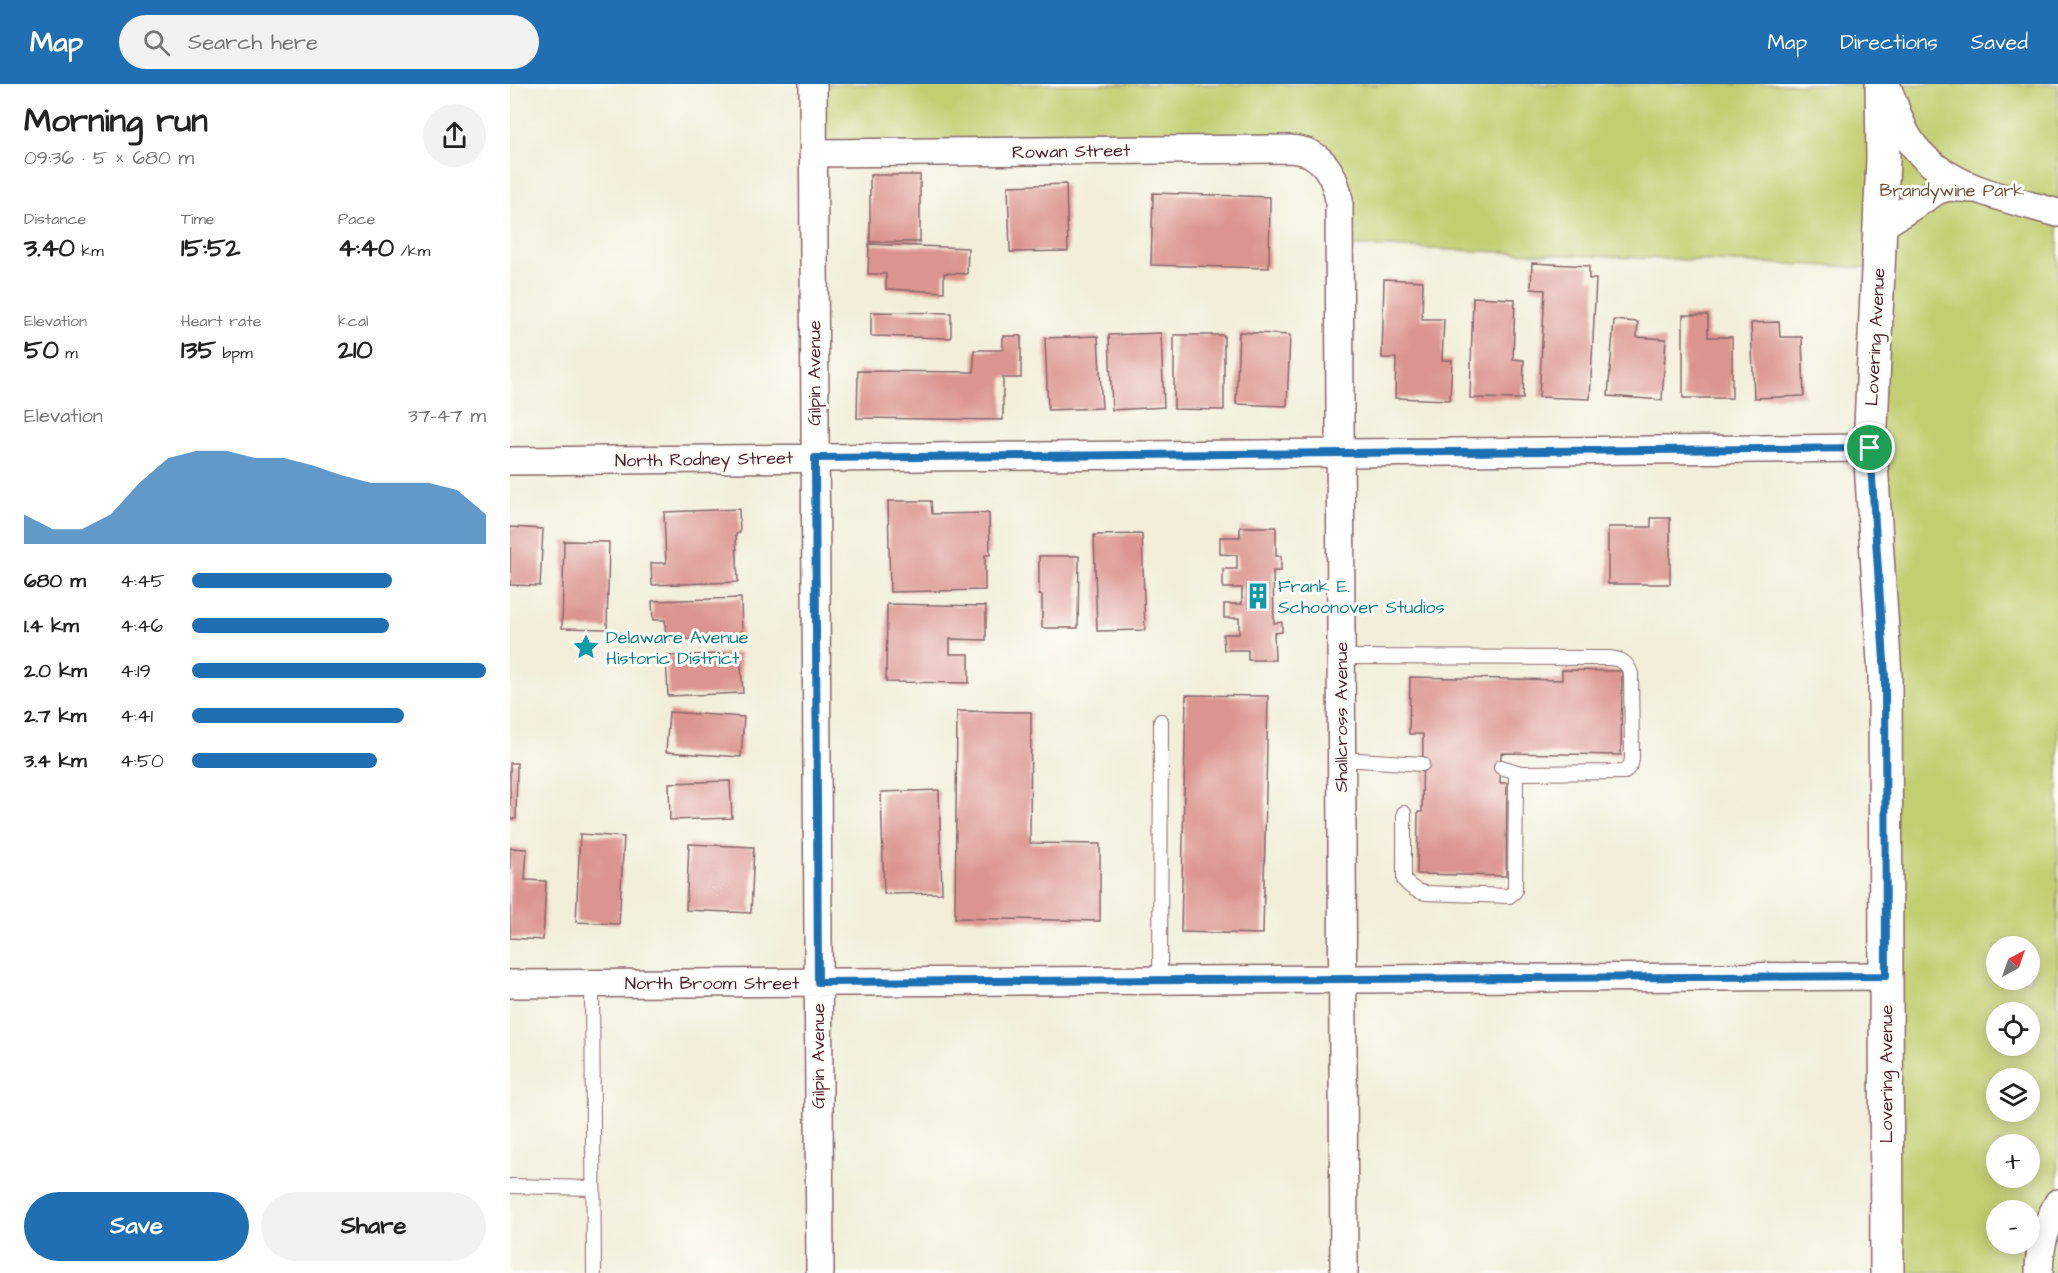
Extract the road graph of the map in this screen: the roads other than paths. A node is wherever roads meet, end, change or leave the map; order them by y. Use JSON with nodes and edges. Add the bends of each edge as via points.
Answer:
{"nodes":[{"id":1,"x":813,"y":84,"type":"edge"},
{"id":2,"x":1884,"y":84,"type":"edge"},
{"id":3,"x":813,"y":153,"type":"junction"},
{"id":4,"x":1324,"y":165,"type":"joint"},
{"id":5,"x":1973,"y":189,"type":"junction"},
{"id":6,"x":2058,"y":213,"type":"edge"},
{"id":7,"x":1880,"y":227,"type":"junction"},
{"id":8,"x":1870,"y":448,"type":"junction"},
{"id":9,"x":1340,"y":454,"type":"junction"},
{"id":10,"x":815,"y":458,"type":"junction"},
{"id":11,"x":510,"y":461,"type":"edge"},
{"id":12,"x":1341,"y":657,"type":"junction"},
{"id":13,"x":1161,"y":721,"type":"dead end"},
{"id":14,"x":1342,"y":759,"type":"junction"},
{"id":15,"x":1422,"y":764,"type":"dead end"},
{"id":16,"x":1501,"y":767,"type":"dead end"},
{"id":17,"x":1520,"y":772,"type":"junction"},
{"id":18,"x":1404,"y":813,"type":"dead end"},
{"id":19,"x":1886,"y":976,"type":"junction"},
{"id":20,"x":1343,"y":980,"type":"junction"},
{"id":21,"x":1160,"y":981,"type":"junction"},
{"id":22,"x":818,"y":982,"type":"junction"},
{"id":23,"x":510,"y":984,"type":"edge"},
{"id":24,"x":592,"y":984,"type":"junction"},
{"id":25,"x":510,"y":1186,"type":"edge"},
{"id":26,"x":594,"y":1188,"type":"junction"},
{"id":27,"x":2058,"y":1203,"type":"edge"},
{"id":28,"x":594,"y":1273,"type":"edge"},
{"id":29,"x":820,"y":1273,"type":"edge"},
{"id":30,"x":1344,"y":1273,"type":"edge"},
{"id":31,"x":1887,"y":1273,"type":"edge"},
{"id":32,"x":2039,"y":1273,"type":"edge"}],
"edges":[{"from":1,"to":3,"type":"street","name":"Gilpin Avenue"},
{"from":2,"to":5,"type":"street","via":[[1909,139],[1924,157]]},
{"from":2,"to":7,"type":"street","name":"Lovering Avenue"},
{"from":3,"to":4,"type":"street","name":"Rowan Street","via":[[1291,148],[1311,153]]},
{"from":3,"to":10,"type":"street","name":"Gilpin Avenue"},
{"from":4,"to":9,"type":"street","name":"Shallcross Avenue","via":[[1333,178],[1339,200]]},
{"from":5,"to":6,"type":"street"},
{"from":5,"to":7,"type":"street","via":[[1938,190]]},
{"from":7,"to":8,"type":"street","name":"Lovering Avenue"},
{"from":8,"to":9,"type":"street","name":"North Rodney Street"},
{"from":8,"to":19,"type":"street","name":"Lovering Avenue","via":[[1885,676]]},
{"from":9,"to":10,"type":"street","name":"North Rodney Street"},
{"from":9,"to":12,"type":"street","name":"Shallcross Avenue"},
{"from":10,"to":11,"type":"street","name":"North Rodney Street"},
{"from":10,"to":22,"type":"street","name":"Gilpin Avenue"},
{"from":12,"to":14,"type":"street","name":"Shallcross Avenue"},
{"from":12,"to":17,"type":"lane","via":[[1624,661],[1631,674],[1632,758],[1624,772]]},
{"from":13,"to":21,"type":"lane"},
{"from":14,"to":15,"type":"lane"},
{"from":14,"to":20,"type":"street","name":"Shallcross Avenue"},
{"from":16,"to":17,"type":"lane"},
{"from":17,"to":18,"type":"lane","via":[[1515,781],[1515,891],[1509,896],[1425,893],[1409,886],[1404,879]]},
{"from":19,"to":20,"type":"street","name":"North Broom Street"},
{"from":19,"to":31,"type":"street","name":"Lovering Avenue"},
{"from":20,"to":21,"type":"street","name":"North Broom Street"},
{"from":20,"to":30,"type":"street","name":"Shallcross Avenue"},
{"from":21,"to":22,"type":"street","name":"North Broom Street"},
{"from":22,"to":24,"type":"street","name":"North Broom Street"},
{"from":22,"to":29,"type":"street","name":"Gilpin Avenue"},
{"from":23,"to":24,"type":"street","name":"North Broom Street"},
{"from":24,"to":26,"type":"lane"},
{"from":25,"to":26,"type":"lane"},
{"from":26,"to":28,"type":"lane"},
{"from":27,"to":32,"type":"street","via":[[2039,1256]]}]}
